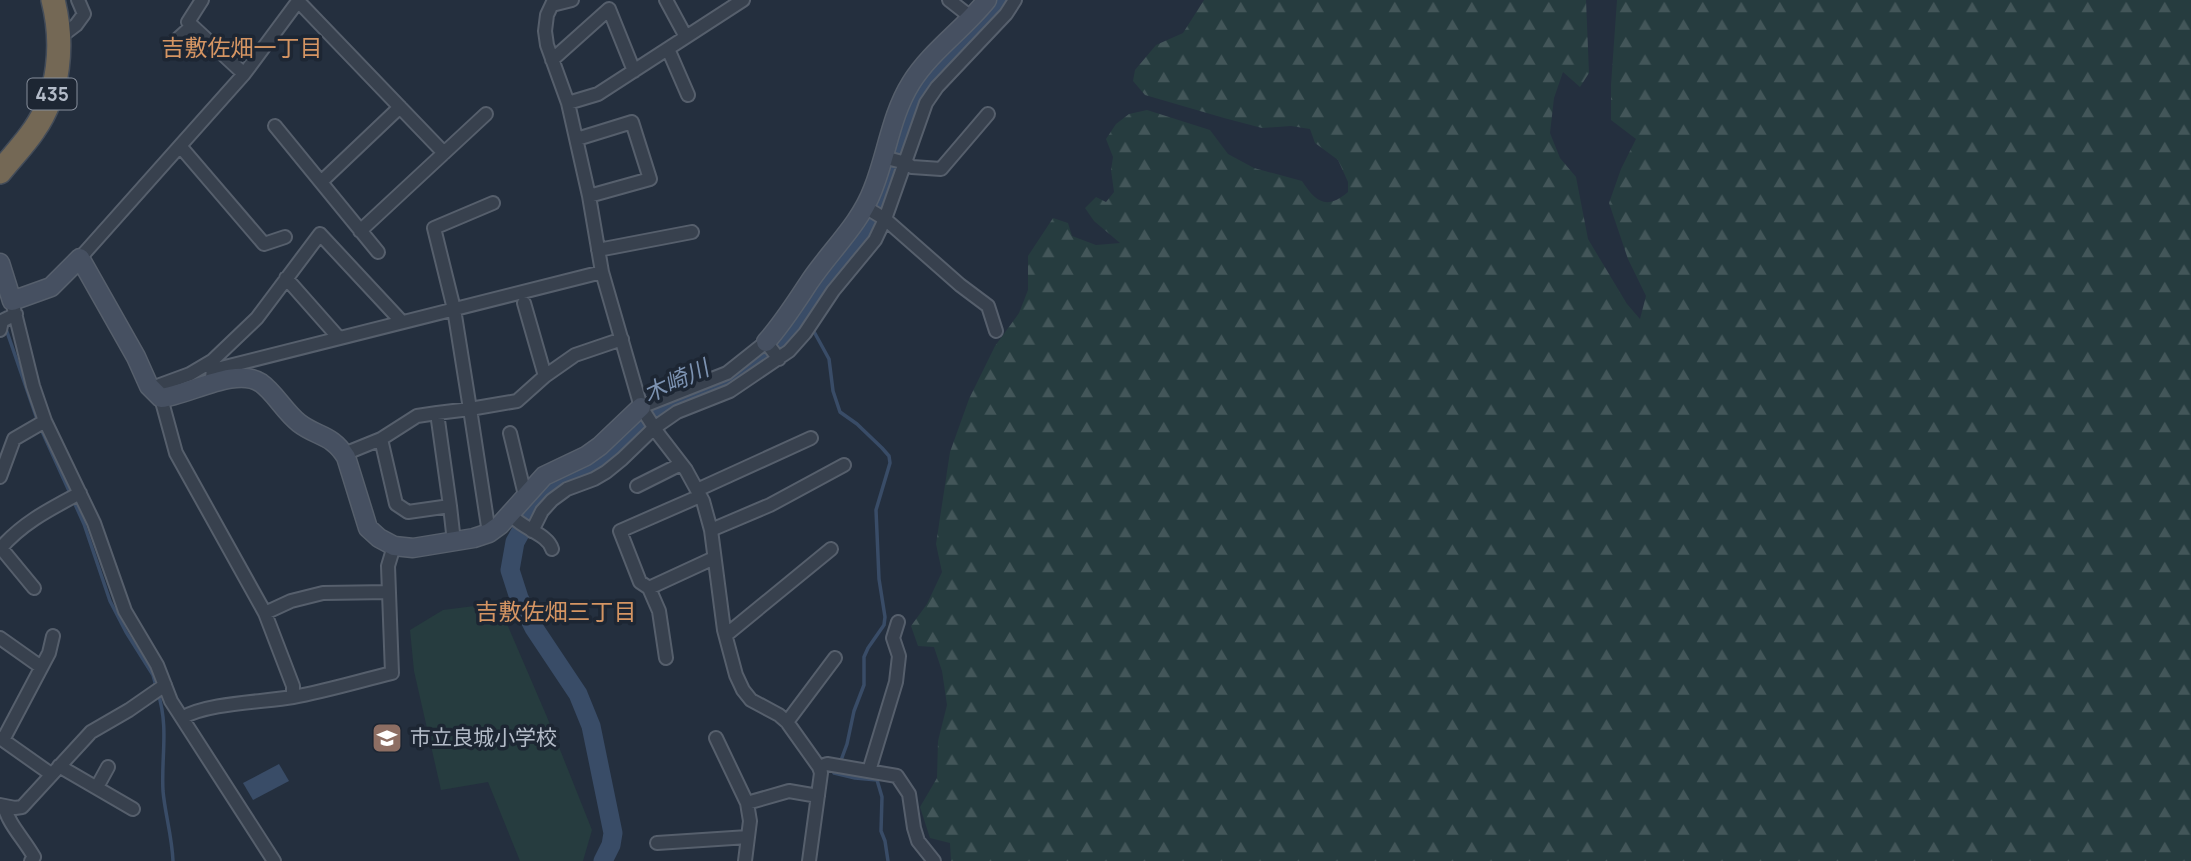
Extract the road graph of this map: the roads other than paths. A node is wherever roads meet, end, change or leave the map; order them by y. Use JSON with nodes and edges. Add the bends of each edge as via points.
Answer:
{"nodes":[{"id":1,"x":53,"y":0,"type":"edge"},
{"id":2,"x":78,"y":0,"type":"edge"},
{"id":3,"x":202,"y":0,"type":"edge"},
{"id":4,"x":572,"y":0,"type":"edge"},
{"id":5,"x":666,"y":0,"type":"edge"},
{"id":6,"x":743,"y":0,"type":"edge"},
{"id":7,"x":950,"y":0,"type":"edge"},
{"id":8,"x":987,"y":0,"type":"edge"},
{"id":9,"x":1015,"y":0,"type":"edge"},
{"id":10,"x":299,"y":1,"type":"edge"},
{"id":11,"x":553,"y":3,"type":"edge"},
{"id":12,"x":972,"y":18,"type":"junction"},
{"id":13,"x":192,"y":26,"type":"junction"},
{"id":14,"x":686,"y":37,"type":"junction"},
{"id":15,"x":59,"y":38,"type":"junction"},
{"id":16,"x":170,"y":46,"type":"dead end"},
{"id":17,"x":668,"y":49,"type":"junction"},
{"id":18,"x":552,"y":60,"type":"junction"},
{"id":19,"x":634,"y":71,"type":"junction"},
{"id":20,"x":244,"y":74,"type":"junction"},
{"id":21,"x":688,"y":95,"type":"dead end"},
{"id":22,"x":568,"y":103,"type":"junction"},
{"id":23,"x":400,"y":107,"type":"junction"},
{"id":24,"x":486,"y":114,"type":"dead end"},
{"id":25,"x":988,"y":114,"type":"dead end"},
{"id":26,"x":275,"y":126,"type":"dead end"},
{"id":27,"x":577,"y":139,"type":"junction"},
{"id":28,"x":180,"y":146,"type":"junction"},
{"id":29,"x":443,"y":153,"type":"junction"},
{"id":30,"x":883,"y":157,"type":"junction"},
{"id":31,"x":906,"y":163,"type":"junction"},
{"id":32,"x":0,"y":172,"type":"edge"},
{"id":33,"x":321,"y":182,"type":"junction"},
{"id":34,"x":589,"y":196,"type":"junction"},
{"id":35,"x":493,"y":203,"type":"dead end"},
{"id":36,"x":865,"y":207,"type":"junction"},
{"id":37,"x":885,"y":219,"type":"junction"},
{"id":38,"x":360,"y":231,"type":"junction"},
{"id":39,"x":692,"y":232,"type":"dead end"},
{"id":40,"x":285,"y":237,"type":"dead end"},
{"id":41,"x":598,"y":250,"type":"junction"},
{"id":42,"x":377,"y":252,"type":"dead end"},
{"id":43,"x":80,"y":258,"type":"junction"},
{"id":44,"x":0,"y":263,"type":"edge"},
{"id":45,"x":602,"y":272,"type":"junction"},
{"id":46,"x":286,"y":278,"type":"junction"},
{"id":47,"x":811,"y":279,"type":"junction"},
{"id":48,"x":831,"y":295,"type":"junction"},
{"id":49,"x":524,"y":303,"type":"dead end"},
{"id":50,"x":14,"y":307,"type":"junction"},
{"id":51,"x":454,"y":309,"type":"junction"},
{"id":52,"x":402,"y":322,"type":"junction"},
{"id":53,"x":0,"y":330,"type":"edge"},
{"id":54,"x":996,"y":331,"type":"dead end"},
{"id":55,"x":339,"y":338,"type":"junction"},
{"id":56,"x":622,"y":339,"type":"junction"},
{"id":57,"x":766,"y":342,"type":"junction"},
{"id":58,"x":779,"y":359,"type":"junction"},
{"id":59,"x":212,"y":371,"type":"junction"},
{"id":60,"x":545,"y":376,"type":"junction"},
{"id":61,"x":156,"y":393,"type":"junction"},
{"id":62,"x":641,"y":407,"type":"junction"},
{"id":63,"x":470,"y":409,"type":"junction"},
{"id":64,"x":437,"y":413,"type":"junction"},
{"id":65,"x":45,"y":421,"type":"junction"},
{"id":66,"x":654,"y":428,"type":"junction"},
{"id":67,"x":510,"y":433,"type":"dead end"},
{"id":68,"x":811,"y":438,"type":"dead end"},
{"id":69,"x":381,"y":439,"type":"junction"},
{"id":70,"x":344,"y":454,"type":"junction"},
{"id":71,"x":681,"y":464,"type":"junction"},
{"id":72,"x":844,"y":465,"type":"dead end"},
{"id":73,"x":0,"y":477,"type":"edge"},
{"id":74,"x":637,"y":486,"type":"dead end"},
{"id":75,"x":80,"y":493,"type":"junction"},
{"id":76,"x":699,"y":493,"type":"junction"},
{"id":77,"x":526,"y":495,"type":"junction"},
{"id":78,"x":450,"y":506,"type":"junction"},
{"id":79,"x":510,"y":513,"type":"junction"},
{"id":80,"x":711,"y":530,"type":"junction"},
{"id":81,"x":532,"y":531,"type":"junction"},
{"id":82,"x":489,"y":533,"type":"junction"},
{"id":83,"x":454,"y":542,"type":"junction"},
{"id":84,"x":394,"y":546,"type":"junction"},
{"id":85,"x":0,"y":549,"type":"edge"},
{"id":86,"x":831,"y":549,"type":"dead end"},
{"id":87,"x":552,"y":550,"type":"dead end"},
{"id":88,"x":714,"y":558,"type":"junction"},
{"id":89,"x":34,"y":588,"type":"dead end"},
{"id":90,"x":649,"y":588,"type":"junction"},
{"id":91,"x":389,"y":592,"type":"junction"},
{"id":92,"x":265,"y":612,"type":"junction"},
{"id":93,"x":898,"y":622,"type":"dead end"},
{"id":94,"x":726,"y":635,"type":"junction"},
{"id":95,"x":53,"y":636,"type":"dead end"},
{"id":96,"x":0,"y":638,"type":"edge"},
{"id":97,"x":666,"y":658,"type":"dead end"},
{"id":98,"x":835,"y":658,"type":"dead end"},
{"id":99,"x":41,"y":667,"type":"junction"},
{"id":100,"x":165,"y":685,"type":"junction"},
{"id":101,"x":293,"y":697,"type":"junction"},
{"id":102,"x":183,"y":718,"type":"junction"},
{"id":103,"x":787,"y":722,"type":"junction"},
{"id":104,"x":716,"y":738,"type":"dead end"},
{"id":105,"x":1,"y":739,"type":"edge"},
{"id":106,"x":108,"y":767,"type":"dead end"},
{"id":107,"x":820,"y":767,"type":"junction"},
{"id":108,"x":55,"y":770,"type":"junction"},
{"id":109,"x":869,"y":771,"type":"junction"},
{"id":110,"x":97,"y":787,"type":"junction"},
{"id":111,"x":818,"y":796,"type":"junction"},
{"id":112,"x":747,"y":803,"type":"junction"},
{"id":113,"x":2,"y":805,"type":"edge"},
{"id":114,"x":133,"y":809,"type":"dead end"},
{"id":115,"x":748,"y":837,"type":"junction"},
{"id":116,"x":657,"y":843,"type":"dead end"},
{"id":117,"x":31,"y":861,"type":"edge"},
{"id":118,"x":274,"y":861,"type":"edge"},
{"id":119,"x":745,"y":861,"type":"edge"},
{"id":120,"x":809,"y":861,"type":"edge"},
{"id":121,"x":934,"y":861,"type":"edge"}],
"edges":[{"from":1,"to":15,"type":"highway","number":"435"},
{"from":2,"to":15,"type":"street","via":[[84,14]]},
{"from":3,"to":13,"type":"street","via":[[188,22]]},
{"from":4,"to":11,"type":"street"},
{"from":5,"to":14,"type":"street"},
{"from":6,"to":14,"type":"street"},
{"from":7,"to":12,"type":"street"},
{"from":8,"to":12,"type":"street"},
{"from":9,"to":31,"type":"street","via":[[926,103]]},
{"from":10,"to":20,"type":"street"},
{"from":10,"to":23,"type":"street"},
{"from":11,"to":18,"type":"street","via":[[545,31]]},
{"from":12,"to":30,"type":"street","via":[[912,82],[900,102]]},
{"from":13,"to":16,"type":"street"},
{"from":13,"to":20,"type":"street"},
{"from":14,"to":17,"type":"street"},
{"from":15,"to":32,"type":"highway","number":"435","via":[[51,95],[35,128]]},
{"from":17,"to":19,"type":"street"},
{"from":17,"to":21,"type":"street"},
{"from":18,"to":19,"type":"street","via":[[609,9]]},
{"from":18,"to":22,"type":"street"},
{"from":19,"to":22,"type":"street","via":[[598,94]]},
{"from":20,"to":28,"type":"street"},
{"from":22,"to":27,"type":"street"},
{"from":23,"to":29,"type":"street"},
{"from":23,"to":33,"type":"street"},
{"from":24,"to":29,"type":"street"},
{"from":25,"to":31,"type":"street","via":[[942,169]]},
{"from":26,"to":33,"type":"street"},
{"from":27,"to":34,"type":"street"},
{"from":27,"to":34,"type":"street","via":[[632,122],[650,178]]},
{"from":28,"to":40,"type":"street","via":[[264,244]]},
{"from":28,"to":43,"type":"street"},
{"from":29,"to":38,"type":"street"},
{"from":30,"to":31,"type":"street"},
{"from":30,"to":36,"type":"street"},
{"from":31,"to":37,"type":"street"},
{"from":33,"to":38,"type":"street"},
{"from":34,"to":41,"type":"street"},
{"from":35,"to":51,"type":"street","via":[[434,228]]},
{"from":36,"to":37,"type":"street"},
{"from":36,"to":47,"type":"street"},
{"from":37,"to":48,"type":"street","via":[[875,240]]},
{"from":37,"to":54,"type":"street","via":[[988,306]]},
{"from":38,"to":42,"type":"street"},
{"from":39,"to":41,"type":"street"},
{"from":41,"to":45,"type":"street"},
{"from":43,"to":50,"type":"street","via":[[51,287]]},
{"from":43,"to":61,"type":"street"},
{"from":44,"to":50,"type":"street"},
{"from":45,"to":51,"type":"street"},
{"from":45,"to":56,"type":"street"},
{"from":46,"to":52,"type":"street","via":[[320,234]]},
{"from":46,"to":55,"type":"street"},
{"from":46,"to":59,"type":"street"},
{"from":47,"to":48,"type":"street"},
{"from":47,"to":57,"type":"street"},
{"from":48,"to":58,"type":"street","via":[[805,333]]},
{"from":49,"to":60,"type":"street"},
{"from":50,"to":53,"type":"street"},
{"from":50,"to":65,"type":"street"},
{"from":51,"to":52,"type":"street"},
{"from":51,"to":63,"type":"street"},
{"from":52,"to":55,"type":"street"},
{"from":55,"to":59,"type":"street"},
{"from":56,"to":60,"type":"street","via":[[575,355]]},
{"from":56,"to":62,"type":"street"},
{"from":57,"to":58,"type":"street"},
{"from":57,"to":62,"type":"street","via":[[727,373]]},
{"from":58,"to":66,"type":"street","via":[[730,391],[677,412]]},
{"from":59,"to":61,"type":"street","via":[[173,397]]},
{"from":59,"to":70,"type":"street","via":[[262,384],[294,419],[332,440]]},
{"from":60,"to":63,"type":"street","via":[[517,401]]},
{"from":61,"to":92,"type":"street","via":[[176,453]]},
{"from":62,"to":66,"type":"street"},
{"from":62,"to":77,"type":"street","via":[[600,446],[544,476]]},
{"from":63,"to":64,"type":"street"},
{"from":63,"to":82,"type":"street"},
{"from":64,"to":69,"type":"street","via":[[416,416]]},
{"from":64,"to":78,"type":"street"},
{"from":65,"to":73,"type":"street","via":[[14,439]]},
{"from":65,"to":75,"type":"street"},
{"from":66,"to":71,"type":"street"},
{"from":66,"to":81,"type":"street","via":[[606,471],[552,500]]},
{"from":67,"to":77,"type":"street"},
{"from":68,"to":76,"type":"street"},
{"from":69,"to":70,"type":"street"},
{"from":69,"to":78,"type":"street","via":[[396,504],[408,512]]},
{"from":70,"to":84,"type":"street","via":[[368,527]]},
{"from":71,"to":74,"type":"street"},
{"from":71,"to":76,"type":"street"},
{"from":72,"to":80,"type":"street","via":[[770,506]]},
{"from":75,"to":85,"type":"street","via":[[34,517]]},
{"from":75,"to":100,"type":"street","via":[[125,611]]},
{"from":76,"to":80,"type":"street"},
{"from":76,"to":90,"type":"street","via":[[620,531],[640,582]]},
{"from":77,"to":79,"type":"street"},
{"from":78,"to":83,"type":"street"},
{"from":79,"to":81,"type":"street"},
{"from":79,"to":82,"type":"street"},
{"from":80,"to":88,"type":"street"},
{"from":81,"to":87,"type":"street","via":[[545,537]]},
{"from":82,"to":83,"type":"street"},
{"from":83,"to":84,"type":"street"},
{"from":84,"to":91,"type":"street","via":[[388,566]]},
{"from":85,"to":89,"type":"street"},
{"from":86,"to":94,"type":"street"},
{"from":88,"to":90,"type":"street"},
{"from":88,"to":94,"type":"street"},
{"from":90,"to":97,"type":"street","via":[[659,611]]},
{"from":91,"to":92,"type":"street","via":[[323,593]]},
{"from":91,"to":101,"type":"street","via":[[393,673]]},
{"from":92,"to":101,"type":"street"},
{"from":93,"to":109,"type":"street","via":[[893,638],[899,656],[896,682]]},
{"from":94,"to":103,"type":"street","via":[[743,690]]},
{"from":95,"to":99,"type":"street"},
{"from":96,"to":99,"type":"street"},
{"from":98,"to":103,"type":"street"},
{"from":99,"to":105,"type":"street"},
{"from":100,"to":102,"type":"street"},
{"from":100,"to":108,"type":"street","via":[[91,732]]},
{"from":101,"to":102,"type":"street","via":[[242,703]]},
{"from":102,"to":118,"type":"street"},
{"from":103,"to":107,"type":"street"},
{"from":104,"to":112,"type":"street"},
{"from":105,"to":108,"type":"street"},
{"from":106,"to":110,"type":"street"},
{"from":107,"to":109,"type":"street","via":[[827,764]]},
{"from":107,"to":111,"type":"street"},
{"from":108,"to":110,"type":"street"},
{"from":108,"to":113,"type":"street","via":[[22,807]]},
{"from":109,"to":121,"type":"street","via":[[897,776],[909,794],[918,841]]},
{"from":110,"to":114,"type":"street"},
{"from":111,"to":112,"type":"street","via":[[789,791]]},
{"from":111,"to":120,"type":"street"},
{"from":112,"to":115,"type":"street"},
{"from":113,"to":117,"type":"street","via":[[34,857]]},
{"from":115,"to":116,"type":"street"},
{"from":115,"to":119,"type":"street"}]}
